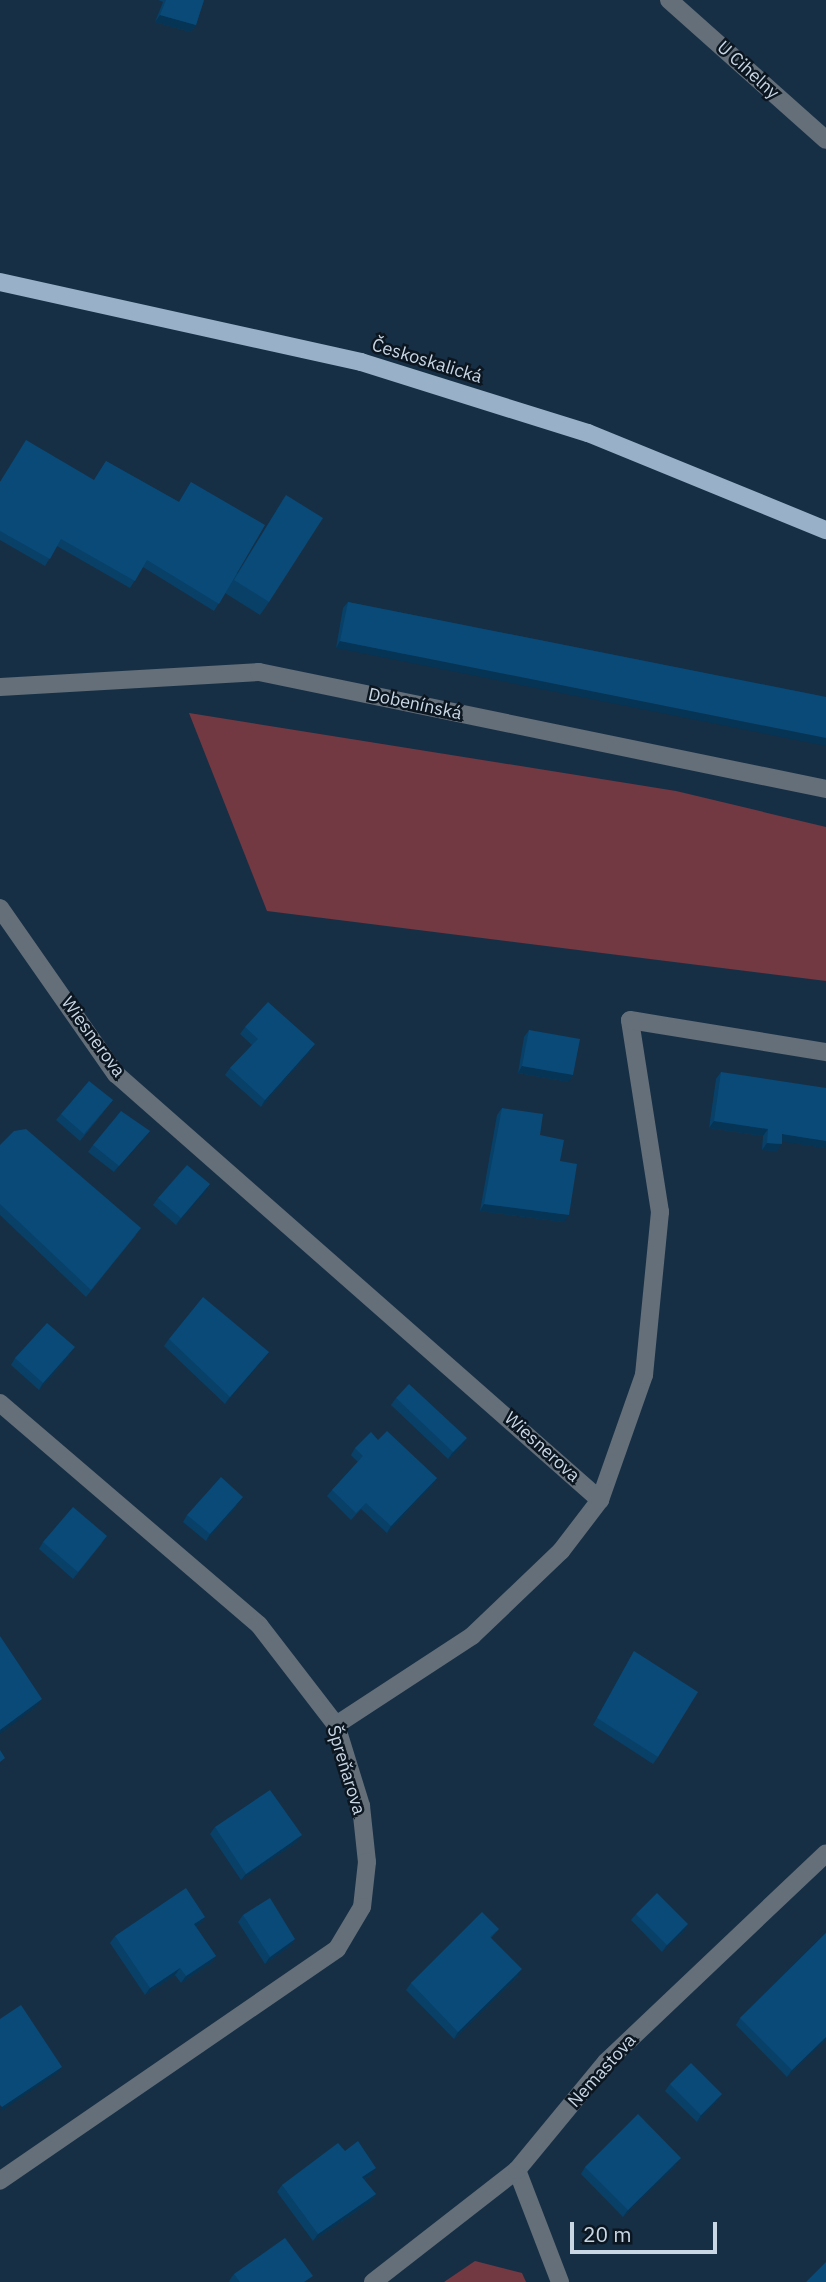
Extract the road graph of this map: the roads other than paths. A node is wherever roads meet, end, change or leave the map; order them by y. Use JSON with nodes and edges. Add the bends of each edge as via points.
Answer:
{"nodes":[{"id":1,"x":669,"y":0,"type":"edge"},
{"id":2,"x":826,"y":140,"type":"edge"},
{"id":3,"x":0,"y":282,"type":"edge"},
{"id":4,"x":826,"y":530,"type":"edge"},
{"id":5,"x":0,"y":687,"type":"edge"},
{"id":6,"x":826,"y":789,"type":"edge"},
{"id":7,"x":0,"y":908,"type":"edge"},
{"id":8,"x":826,"y":1052,"type":"edge"},
{"id":9,"x":0,"y":1403,"type":"edge"},
{"id":10,"x":600,"y":1500,"type":"junction"},
{"id":11,"x":336,"y":1725,"type":"junction"},
{"id":12,"x":826,"y":1853,"type":"edge"},
{"id":13,"x":517,"y":2170,"type":"junction"},
{"id":14,"x":0,"y":2181,"type":"edge"},
{"id":15,"x":373,"y":2282,"type":"edge"},
{"id":16,"x":560,"y":2282,"type":"edge"}],
"edges":[{"from":1,"to":2,"type":"street","name":"U Cihelny"},
{"from":3,"to":4,"type":"main road","name":"Českoskalická","via":[[361,362],[588,433]]},
{"from":5,"to":6,"type":"street","name":"Dobenínská","via":[[259,672]]},
{"from":7,"to":10,"type":"street","name":"Wiesnerova","via":[[116,1074]]},
{"from":8,"to":10,"type":"street","name":"Wiesnerova","via":[[630,1020],[660,1212],[644,1375]]},
{"from":9,"to":11,"type":"street","name":"Špreňarova","via":[[259,1625]]},
{"from":10,"to":11,"type":"street","via":[[561,1551],[472,1636]]},
{"from":11,"to":14,"type":"street","name":"Špreňarova","via":[[360,1807],[367,1862],[362,1907],[337,1949]]},
{"from":12,"to":13,"type":"street","name":"Nemastova","via":[[606,2062]]},
{"from":13,"to":15,"type":"street","name":"Nemastova"},
{"from":13,"to":16,"type":"street"}]}
